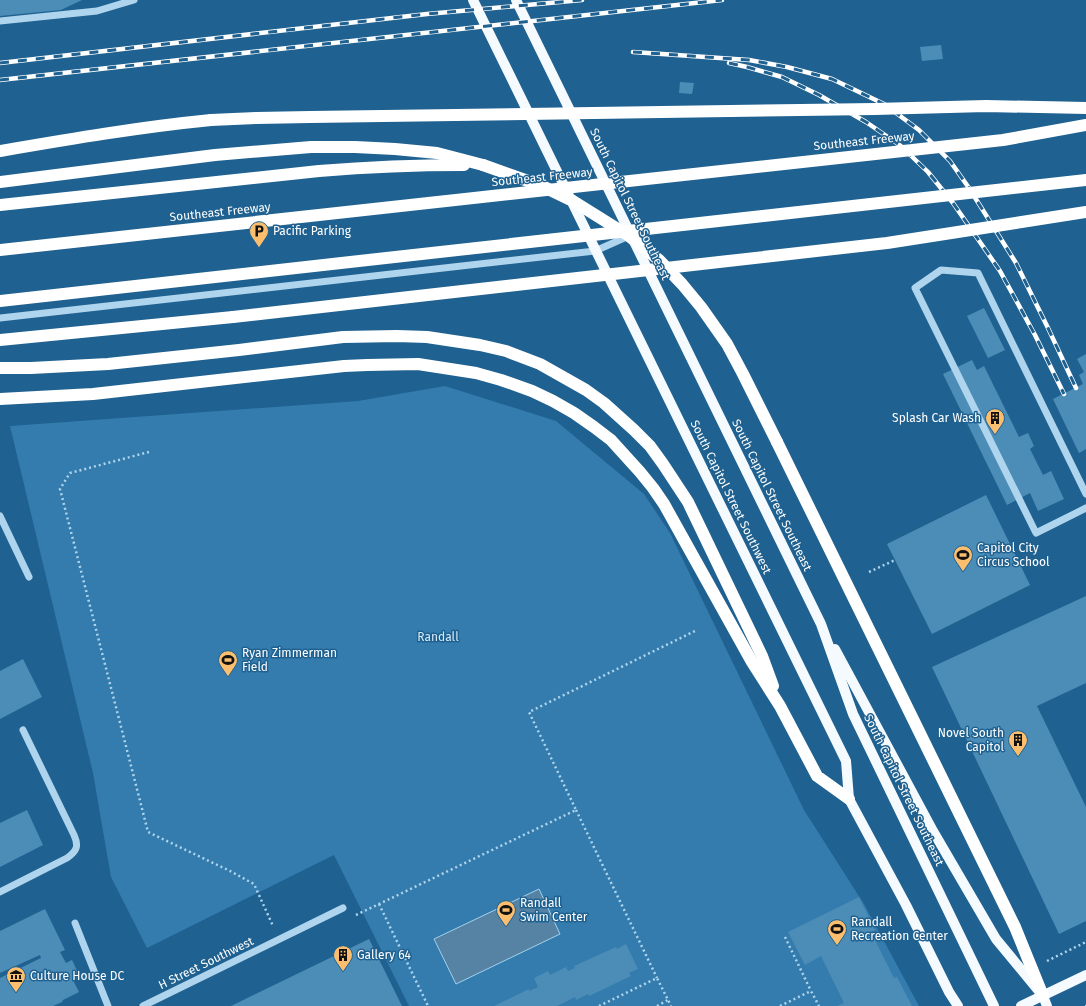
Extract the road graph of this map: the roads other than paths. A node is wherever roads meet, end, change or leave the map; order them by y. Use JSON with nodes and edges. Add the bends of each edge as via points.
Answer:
{"nodes":[{"id":1,"x":134,"y":0,"type":"edge"},
{"id":2,"x":473,"y":0,"type":"edge"},
{"id":3,"x":516,"y":0,"type":"edge"},
{"id":4,"x":0,"y":21,"type":"edge"},
{"id":5,"x":1086,"y":108,"type":"edge"},
{"id":6,"x":1086,"y":125,"type":"edge"},
{"id":7,"x":0,"y":151,"type":"edge"},
{"id":8,"x":483,"y":165,"type":"junction"},
{"id":9,"x":1086,"y":180,"type":"edge"},
{"id":10,"x":0,"y":182,"type":"edge"},
{"id":11,"x":0,"y":205,"type":"edge"},
{"id":12,"x":1086,"y":212,"type":"edge"},
{"id":13,"x":631,"y":235,"type":"junction"},
{"id":14,"x":0,"y":250,"type":"edge"},
{"id":15,"x":595,"y":251,"type":"junction"},
{"id":16,"x":0,"y":301,"type":"edge"},
{"id":17,"x":0,"y":318,"type":"edge"},
{"id":18,"x":0,"y":340,"type":"edge"},
{"id":19,"x":0,"y":368,"type":"edge"},
{"id":20,"x":0,"y":399,"type":"edge"},
{"id":21,"x":1086,"y":494,"type":"edge"},
{"id":22,"x":1086,"y":508,"type":"edge"},
{"id":23,"x":0,"y":516,"type":"edge"},
{"id":24,"x":29,"y":576,"type":"dead end"},
{"id":25,"x":821,"y":624,"type":"junction"},
{"id":26,"x":780,"y":706,"type":"junction"},
{"id":27,"x":23,"y":730,"type":"dead end"},
{"id":28,"x":849,"y":799,"type":"junction"},
{"id":29,"x":0,"y":892,"type":"edge"},
{"id":30,"x":343,"y":908,"type":"road end"},
{"id":31,"x":75,"y":923,"type":"dead end"},
{"id":32,"x":1086,"y":975,"type":"edge"},
{"id":33,"x":1045,"y":1001,"type":"edge"},
{"id":34,"x":108,"y":1006,"type":"edge"},
{"id":35,"x":143,"y":1006,"type":"edge"},
{"id":36,"x":958,"y":1006,"type":"edge"},
{"id":37,"x":994,"y":1006,"type":"edge"},
{"id":38,"x":1021,"y":1006,"type":"edge"}],
"edges":[{"from":1,"to":4,"type":"street","via":[[97,11]]},
{"from":2,"to":15,"type":"main road","name":"South Capitol Street Southwest"},
{"from":3,"to":13,"type":"main road","name":"South Capitol Street Southeast"},
{"from":5,"to":7,"type":"highway","bridge":true,"via":[[986,106],[256,118],[162,125]]},
{"from":6,"to":14,"type":"highway","name":"Southeast Freeway","bridge":true,"via":[[1003,140]]},
{"from":8,"to":10,"type":"highway","via":[[437,153],[355,147],[311,147],[215,155]]},
{"from":8,"to":11,"type":"highway","via":[[372,166]]},
{"from":8,"to":33,"type":"highway","bridge":true,"via":[[542,186],[573,201],[630,236],[659,260],[682,284],[727,344],[1015,927]]},
{"from":9,"to":16,"type":"highway","bridge":true},
{"from":12,"to":18,"type":"highway","bridge":true,"via":[[880,244],[233,317]]},
{"from":13,"to":15,"type":"street"},
{"from":13,"to":25,"type":"main road","name":"South Capitol Street Southeast"},
{"from":15,"to":17,"type":"street"},
{"from":15,"to":28,"type":"main road","name":"South Capitol Street Southwest","via":[[846,761]]},
{"from":19,"to":26,"type":"highway","via":[[108,364],[343,337],[397,336],[427,337],[480,345],[506,351],[540,364],[604,402],[650,446],[664,464],[688,502],[762,656]]},
{"from":20,"to":26,"type":"highway","via":[[93,394],[344,366],[418,364],[476,373],[532,391],[567,409],[611,440],[653,488],[752,662]]},
{"from":21,"to":22,"type":"street","via":[[978,273],[941,270],[915,288],[1036,533]]},
{"from":23,"to":24,"type":"street"},
{"from":25,"to":33,"type":"main road","via":[[933,831],[996,939]]},
{"from":25,"to":37,"type":"main road","name":"South Capitol Street Southeast","via":[[853,714]]},
{"from":26,"to":28,"type":"highway","via":[[817,776]]},
{"from":27,"to":29,"type":"street","via":[[74,835],[76,847],[74,853],[67,858]]},
{"from":28,"to":36,"type":"main road","name":"South Capitol Street Southwest"},
{"from":30,"to":35,"type":"street","name":"H Street Southwest"},
{"from":31,"to":34,"type":"street"},
{"from":32,"to":33,"type":"main road"},
{"from":33,"to":38,"type":"main road"}]}
